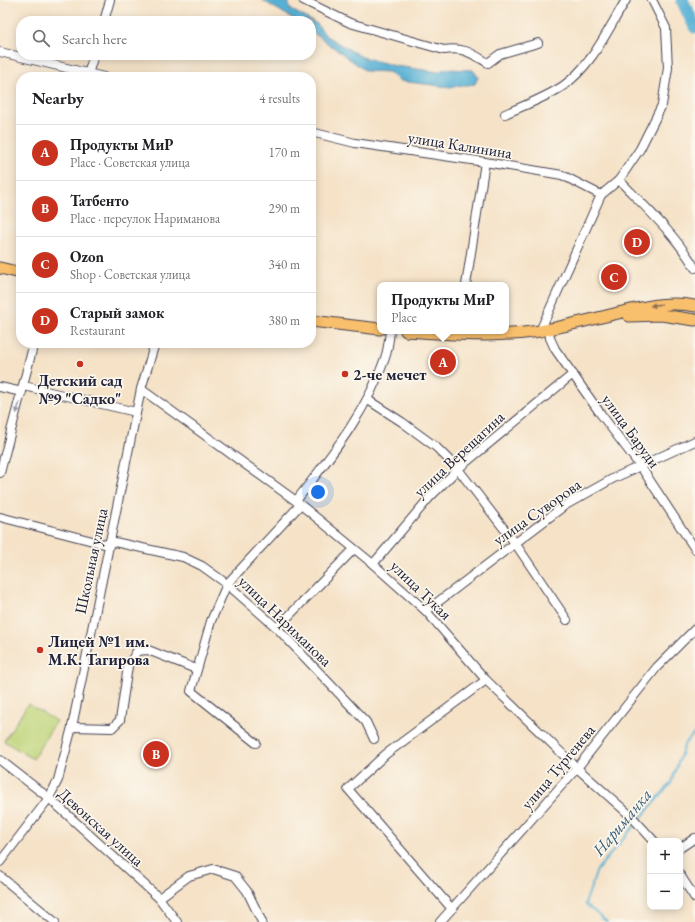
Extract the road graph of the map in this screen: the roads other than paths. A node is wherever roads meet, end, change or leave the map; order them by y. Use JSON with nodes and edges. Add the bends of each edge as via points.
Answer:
{"nodes":[{"id":1,"x":110,"y":0,"type":"edge"},
{"id":2,"x":303,"y":0,"type":"edge"},
{"id":3,"x":626,"y":0,"type":"edge"},
{"id":4,"x":652,"y":0,"type":"edge"},
{"id":5,"x":105,"y":16,"type":"edge"},
{"id":6,"x":538,"y":42,"type":"dead end"},
{"id":7,"x":0,"y":52,"type":"edge"},
{"id":8,"x":16,"y":56,"type":"edge"},
{"id":9,"x":31,"y":60,"type":"edge"},
{"id":10,"x":92,"y":60,"type":"edge"},
{"id":11,"x":77,"y":72,"type":"edge"},
{"id":12,"x":89,"y":72,"type":"edge"},
{"id":13,"x":505,"y":114,"type":"dead end"},
{"id":14,"x":316,"y":133,"type":"edge"},
{"id":15,"x":485,"y":162,"type":"junction"},
{"id":16,"x":618,"y":180,"type":"junction"},
{"id":17,"x":601,"y":195,"type":"junction"},
{"id":18,"x":0,"y":268,"type":"edge"},
{"id":19,"x":695,"y":268,"type":"edge"},
{"id":20,"x":16,"y":271,"type":"edge"},
{"id":21,"x":466,"y":282,"type":"edge"},
{"id":22,"x":695,"y":306,"type":"edge"},
{"id":23,"x":595,"y":319,"type":"junction"},
{"id":24,"x":695,"y":320,"type":"edge"},
{"id":25,"x":316,"y":322,"type":"edge"},
{"id":26,"x":377,"y":329,"type":"edge"},
{"id":27,"x":544,"y":330,"type":"junction"},
{"id":28,"x":390,"y":334,"type":"edge"},
{"id":29,"x":481,"y":334,"type":"edge"},
{"id":30,"x":33,"y":348,"type":"edge"},
{"id":31,"x":154,"y":348,"type":"edge"},
{"id":32,"x":573,"y":374,"type":"junction"},
{"id":33,"x":0,"y":387,"type":"edge"},
{"id":34,"x":23,"y":389,"type":"junction"},
{"id":35,"x":141,"y":390,"type":"junction"},
{"id":36,"x":368,"y":400,"type":"junction"},
{"id":37,"x":136,"y":412,"type":"junction"},
{"id":38,"x":695,"y":441,"type":"edge"},
{"id":39,"x":641,"y":467,"type":"junction"},
{"id":40,"x":458,"y":469,"type":"junction"},
{"id":41,"x":0,"y":473,"type":"edge"},
{"id":42,"x":298,"y":503,"type":"junction"},
{"id":43,"x":0,"y":517,"type":"edge"},
{"id":44,"x":109,"y":543,"type":"junction"},
{"id":45,"x":515,"y":543,"type":"junction"},
{"id":46,"x":354,"y":549,"type":"junction"},
{"id":47,"x":695,"y":549,"type":"edge"},
{"id":48,"x":373,"y":564,"type":"junction"},
{"id":49,"x":227,"y":584,"type":"junction"},
{"id":50,"x":426,"y":611,"type":"junction"},
{"id":51,"x":567,"y":620,"type":"dead end"},
{"id":52,"x":277,"y":628,"type":"junction"},
{"id":53,"x":695,"y":629,"type":"edge"},
{"id":54,"x":196,"y":668,"type":"junction"},
{"id":55,"x":486,"y":680,"type":"junction"},
{"id":56,"x":72,"y":727,"type":"junction"},
{"id":57,"x":374,"y":739,"type":"dead end"},
{"id":58,"x":256,"y":743,"type":"dead end"},
{"id":59,"x":0,"y":760,"type":"edge"},
{"id":60,"x":577,"y":768,"type":"junction"},
{"id":61,"x":49,"y":798,"type":"junction"},
{"id":62,"x":652,"y":838,"type":"edge"},
{"id":63,"x":695,"y":838,"type":"edge"},
{"id":64,"x":683,"y":846,"type":"edge"},
{"id":65,"x":0,"y":862,"type":"edge"},
{"id":66,"x":0,"y":876,"type":"edge"},
{"id":67,"x":683,"y":880,"type":"edge"},
{"id":68,"x":159,"y":898,"type":"junction"},
{"id":69,"x":695,"y":898,"type":"edge"},
{"id":70,"x":452,"y":909,"type":"junction"},
{"id":71,"x":55,"y":922,"type":"edge"},
{"id":72,"x":177,"y":922,"type":"edge"},
{"id":73,"x":262,"y":922,"type":"edge"},
{"id":74,"x":440,"y":922,"type":"edge"}],
"edges":[{"from":1,"to":5,"type":"street"},
{"from":2,"to":6,"type":"street","via":[[350,23],[444,50],[455,48],[469,51],[488,63],[500,54]]},
{"from":3,"to":13,"type":"street","via":[[584,66],[564,85],[545,97]]},
{"from":4,"to":16,"type":"street","via":[[666,28],[668,68],[662,105],[640,149]]},
{"from":7,"to":8,"type":"street"},
{"from":9,"to":11,"type":"street"},
{"from":10,"to":12,"type":"street"},
{"from":14,"to":15,"type":"street","name":"улица Калинина","via":[[356,143]]},
{"from":15,"to":17,"type":"street","name":"улица Калинина","via":[[562,175]]},
{"from":15,"to":21,"type":"street"},
{"from":16,"to":17,"type":"street"},
{"from":16,"to":19,"type":"street","via":[[662,224]]},
{"from":17,"to":27,"type":"street"},
{"from":18,"to":20,"type":"main road"},
{"from":22,"to":23,"type":"main road","one_way":true,"via":[[655,305]]},
{"from":23,"to":24,"type":"main road","via":[[661,315]]},
{"from":23,"to":27,"type":"main road"},
{"from":25,"to":26,"type":"main road"},
{"from":27,"to":29,"type":"main road","via":[[504,335]]},
{"from":27,"to":32,"type":"street","name":"улица Баруди"},
{"from":28,"to":36,"type":"street","via":[[386,357]]},
{"from":30,"to":34,"type":"street"},
{"from":31,"to":35,"type":"street","name":"Школьная улица"},
{"from":32,"to":39,"type":"street","name":"улица Баруди"},
{"from":32,"to":40,"type":"street","name":"улица Верещагина"},
{"from":33,"to":34,"type":"street"},
{"from":34,"to":37,"type":"street"},
{"from":34,"to":41,"type":"street","one_way":true},
{"from":35,"to":37,"type":"street","name":"Школьная улица"},
{"from":35,"to":42,"type":"street","name":"улица Тукая"},
{"from":36,"to":40,"type":"street","via":[[436,447]]},
{"from":36,"to":42,"type":"street"},
{"from":37,"to":44,"type":"street","name":"Школьная улица"},
{"from":38,"to":39,"type":"street","name":"улица Суворова"},
{"from":39,"to":45,"type":"street","name":"улица Суворова","via":[[614,478],[564,506]]},
{"from":39,"to":47,"type":"street","name":"улица Баруди"},
{"from":40,"to":45,"type":"street"},
{"from":40,"to":48,"type":"street","name":"улица Верещагина","via":[[430,496]]},
{"from":42,"to":46,"type":"street","name":"улица Тукая"},
{"from":42,"to":49,"type":"street"},
{"from":43,"to":44,"type":"street","name":"улица Нариманова"},
{"from":44,"to":49,"type":"street","name":"улица Нариманова","via":[[183,557],[202,566]]},
{"from":44,"to":56,"type":"street","name":"Школьная улица"},
{"from":45,"to":50,"type":"street","name":"улица Суворова"},
{"from":45,"to":51,"type":"street"},
{"from":46,"to":48,"type":"street","name":"улица Тукая"},
{"from":46,"to":52,"type":"street"},
{"from":48,"to":50,"type":"street","name":"улица Тукая"},
{"from":49,"to":52,"type":"street","name":"улица Нариманова"},
{"from":49,"to":54,"type":"street","via":[[211,621]]},
{"from":50,"to":55,"type":"street","name":"улица Тукая"},
{"from":52,"to":57,"type":"street","name":"улица Нариманова","via":[[366,722]]},
{"from":53,"to":60,"type":"street","name":"улица Тургенева","via":[[657,667]]},
{"from":54,"to":56,"type":"street","via":[[148,650],[137,651],[128,666],[120,720],[112,728]]},
{"from":54,"to":58,"type":"street","via":[[191,691]]},
{"from":55,"to":60,"type":"street","name":"улица Тукая"},
{"from":55,"to":70,"type":"street","via":[[386,754],[348,789]]},
{"from":56,"to":61,"type":"street","name":"Школьная улица","via":[[58,780]]},
{"from":59,"to":61,"type":"street","name":"Девонская улица"},
{"from":60,"to":62,"type":"street","name":"улица Тукая","via":[[644,828]]},
{"from":60,"to":70,"type":"street","name":"улица Тургенева"},
{"from":61,"to":65,"type":"street","name":"Школьная улица"},
{"from":61,"to":68,"type":"street","name":"Девонская улица"},
{"from":63,"to":64,"type":"street"},
{"from":66,"to":71,"type":"street"},
{"from":67,"to":69,"type":"street"},
{"from":68,"to":72,"type":"street","name":"Девонская улица"},
{"from":68,"to":73,"type":"street","via":[[189,876],[214,869],[235,876],[247,891]]},
{"from":70,"to":74,"type":"street","name":"улица Тургенева"}]}
